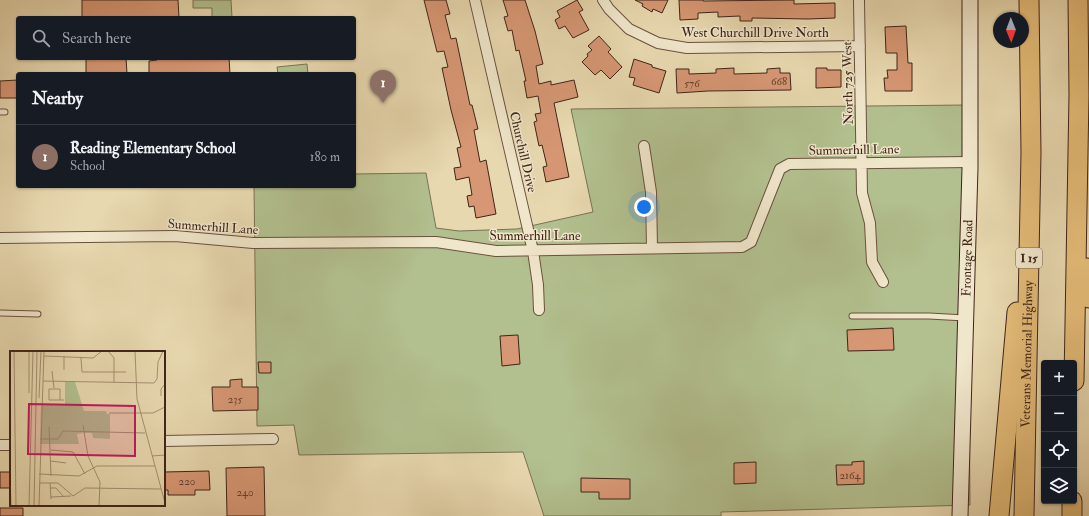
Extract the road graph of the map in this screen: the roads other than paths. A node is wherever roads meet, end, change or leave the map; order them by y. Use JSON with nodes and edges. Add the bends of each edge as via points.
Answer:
{"nodes":[{"id":1,"x":475,"y":0,"type":"edge"},
{"id":2,"x":603,"y":0,"type":"edge"},
{"id":3,"x":860,"y":0,"type":"edge"},
{"id":4,"x":970,"y":0,"type":"edge"},
{"id":5,"x":1029,"y":0,"type":"edge"},
{"id":6,"x":1078,"y":0,"type":"edge"},
{"id":7,"x":860,"y":46,"type":"junction"},
{"id":8,"x":1079,"y":95,"type":"junction"},
{"id":9,"x":644,"y":146,"type":"dead end"},
{"id":10,"x":1031,"y":153,"type":"junction"},
{"id":11,"x":970,"y":162,"type":"junction"},
{"id":12,"x":862,"y":163,"type":"junction"},
{"id":13,"x":0,"y":238,"type":"edge"},
{"id":14,"x":652,"y":248,"type":"junction"},
{"id":15,"x":533,"y":251,"type":"junction"},
{"id":16,"x":883,"y":282,"type":"dead end"},
{"id":17,"x":1089,"y":298,"type":"edge"},
{"id":18,"x":538,"y":310,"type":"dead end"},
{"id":19,"x":0,"y":313,"type":"edge"},
{"id":20,"x":38,"y":314,"type":"dead end"},
{"id":21,"x":852,"y":316,"type":"dead end"},
{"id":22,"x":966,"y":318,"type":"junction"},
{"id":23,"x":1074,"y":360,"type":"edge"},
{"id":24,"x":273,"y":439,"type":"dead end"},
{"id":25,"x":165,"y":441,"type":"edge"},
{"id":26,"x":1072,"y":504,"type":"edge"},
{"id":27,"x":960,"y":516,"type":"edge"},
{"id":28,"x":999,"y":516,"type":"edge"},
{"id":29,"x":1024,"y":516,"type":"edge"},
{"id":30,"x":1072,"y":516,"type":"edge"}],
"edges":[{"from":1,"to":15,"type":"street","name":"Churchill Drive"},
{"from":2,"to":7,"type":"street","name":"West Churchill Drive North","via":[[629,29],[658,43],[687,48]]},
{"from":3,"to":7,"type":"street","name":"North 725 West"},
{"from":4,"to":11,"type":"street","name":"Frontage Road"},
{"from":5,"to":10,"type":"highway","name":"Veterans Memorial Highway","number":"I 15"},
{"from":6,"to":8,"type":"highway"},
{"from":7,"to":12,"type":"street","name":"North 725 West"},
{"from":8,"to":17,"type":"highway"},
{"from":8,"to":23,"type":"highway"},
{"from":9,"to":14,"type":"street","via":[[651,192]]},
{"from":10,"to":28,"type":"highway"},
{"from":10,"to":29,"type":"highway","name":"Veterans Memorial Highway","number":"I 15"},
{"from":11,"to":12,"type":"street","name":"Summerhill Lane"},
{"from":11,"to":22,"type":"street","name":"Frontage Road"},
{"from":12,"to":14,"type":"street","name":"Summerhill Lane","via":[[789,164],[780,169],[751,242],[742,247]]},
{"from":12,"to":16,"type":"street","name":"North 725 West","via":[[862,193],[870,223],[872,262]]},
{"from":13,"to":15,"type":"street","name":"Summerhill Lane","via":[[175,236],[253,243],[436,242],[496,251]]},
{"from":14,"to":15,"type":"street","name":"Summerhill Lane"},
{"from":15,"to":18,"type":"street","name":"Churchill Drive","via":[[538,285]]},
{"from":19,"to":20,"type":"lane"},
{"from":21,"to":22,"type":"lane"},
{"from":22,"to":27,"type":"street","name":"Frontage Road"},
{"from":24,"to":25,"type":"street"},
{"from":26,"to":30,"type":"highway"}]}
